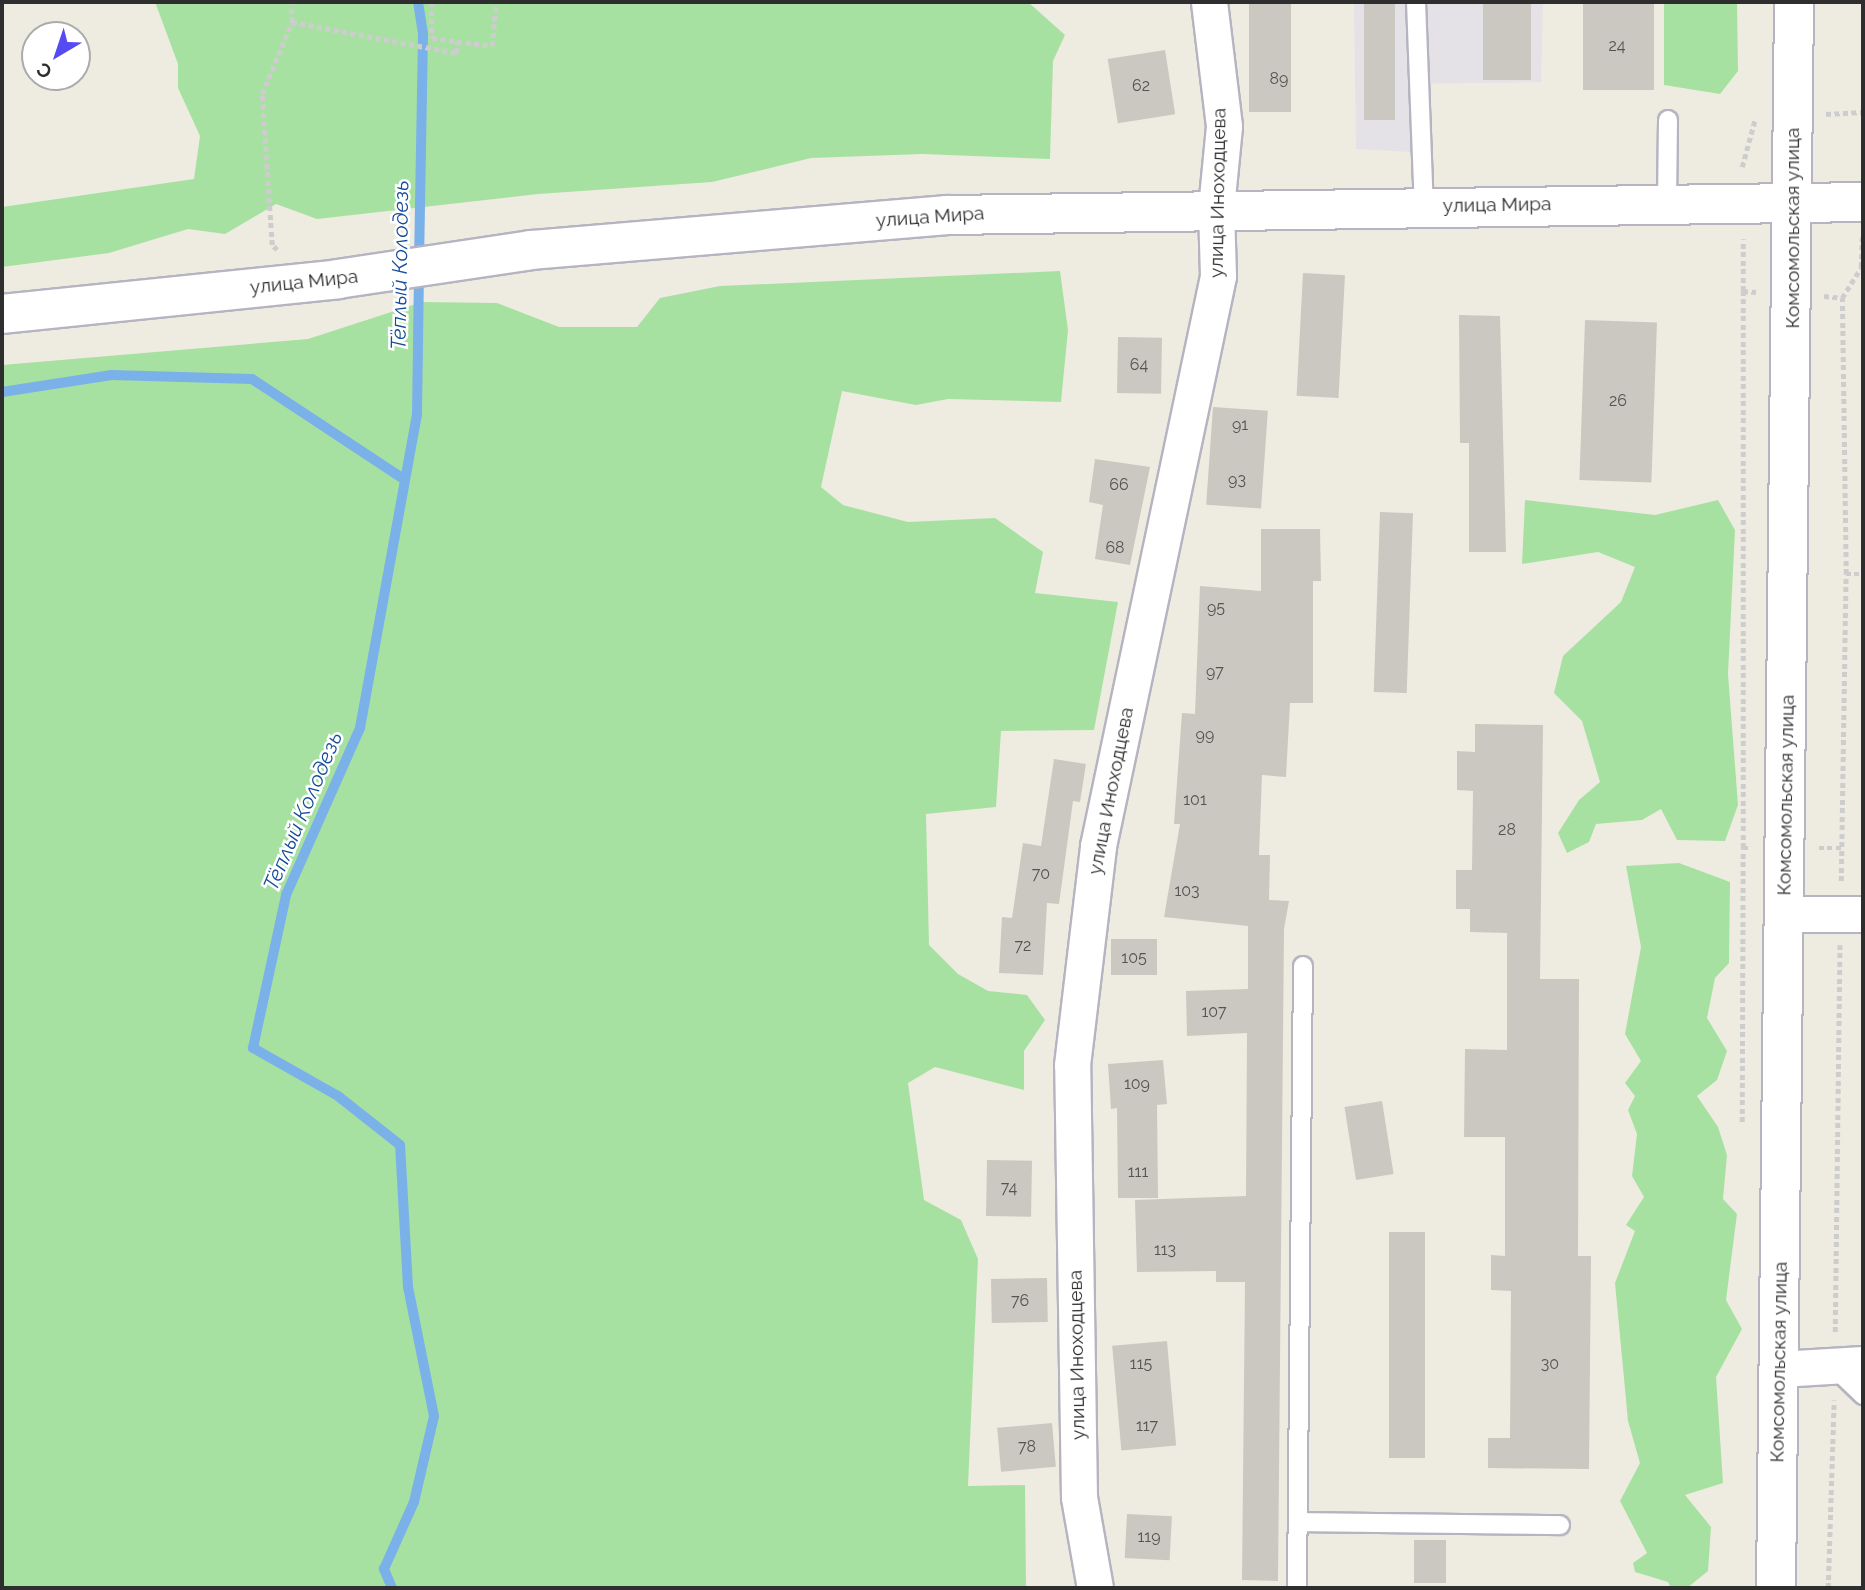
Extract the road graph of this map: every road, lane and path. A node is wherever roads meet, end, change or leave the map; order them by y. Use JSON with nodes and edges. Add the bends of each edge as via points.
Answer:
{"nodes":[{"id":1,"x":291,"y":2,"type":"edge"},
{"id":2,"x":432,"y":2,"type":"edge"},
{"id":3,"x":496,"y":2,"type":"edge"},
{"id":4,"x":1209,"y":2,"type":"edge"},
{"id":5,"x":1416,"y":2,"type":"edge"},
{"id":6,"x":1794,"y":2,"type":"edge"},
{"id":7,"x":292,"y":22,"type":"junction"},
{"id":8,"x":457,"y":41,"type":"junction"},
{"id":9,"x":1668,"y":120,"type":"dead end"},
{"id":10,"x":1793,"y":201,"type":"junction"},
{"id":11,"x":1667,"y":203,"type":"junction"},
{"id":12,"x":1424,"y":206,"type":"junction"},
{"id":13,"x":1216,"y":208,"type":"junction"},
{"id":14,"x":1863,"y":216,"type":"edge"},
{"id":15,"x":1862,"y":267,"type":"edge"},
{"id":16,"x":292,"y":284,"type":"junction"},
{"id":17,"x":2,"y":314,"type":"edge"},
{"id":18,"x":1846,"y":574,"type":"junction"},
{"id":19,"x":1863,"y":574,"type":"edge"},
{"id":20,"x":1784,"y":914,"type":"junction"},
{"id":21,"x":1852,"y":914,"type":"edge"},
{"id":22,"x":1303,"y":966,"type":"dead end"},
{"id":23,"x":1849,"y":1366,"type":"edge"},
{"id":24,"x":1779,"y":1369,"type":"junction"},
{"id":25,"x":1863,"y":1395,"type":"edge"},
{"id":26,"x":1301,"y":1522,"type":"junction"},
{"id":27,"x":1560,"y":1525,"type":"dead end"},
{"id":28,"x":1095,"y":1588,"type":"edge"},
{"id":29,"x":1297,"y":1588,"type":"edge"},
{"id":30,"x":1776,"y":1588,"type":"edge"},
{"id":31,"x":1828,"y":1588,"type":"edge"}],
"edges":[{"from":1,"to":7,"type":"path"},
{"from":2,"to":8,"type":"path","via":[[432,38]]},
{"from":3,"to":8,"type":"path","via":[[492,46]]},
{"from":4,"to":13,"type":"street","name":"улица Иноходцева","via":[[1224,126]]},
{"from":5,"to":12,"type":"lane"},
{"from":6,"to":10,"type":"street","name":"Комсомольская улица"},
{"from":7,"to":8,"type":"path","via":[[456,53]]},
{"from":7,"to":16,"type":"path","via":[[262,94],[272,245],[290,261]]},
{"from":9,"to":11,"type":"lane"},
{"from":10,"to":11,"type":"street","name":"улица Мира"},
{"from":10,"to":14,"type":"street","name":"улица Мира"},
{"from":10,"to":20,"type":"street","name":"Комсомольская улица"},
{"from":11,"to":12,"type":"street","name":"улица Мира"},
{"from":12,"to":13,"type":"street","name":"улица Мира"},
{"from":13,"to":16,"type":"street","name":"улица Мира","via":[[947,215],[531,250]]},
{"from":13,"to":28,"type":"street","name":"улица Иноходцева","via":[[1218,276],[1098,846],[1072,1065],[1079,1497]]},
{"from":14,"to":15,"type":"path"},
{"from":15,"to":18,"type":"path","via":[[1842,298]]},
{"from":16,"to":17,"type":"street","name":"улица Мира"},
{"from":18,"to":19,"type":"path"},
{"from":18,"to":21,"type":"path"},
{"from":20,"to":21,"type":"street"},
{"from":20,"to":24,"type":"street","name":"Комсомольская улица"},
{"from":21,"to":23,"type":"path"},
{"from":22,"to":26,"type":"lane"},
{"from":23,"to":24,"type":"street"},
{"from":23,"to":25,"type":"lane"},
{"from":23,"to":31,"type":"path"},
{"from":24,"to":30,"type":"street","name":"Комсомольская улица"},
{"from":26,"to":27,"type":"lane"},
{"from":26,"to":29,"type":"lane"}]}
